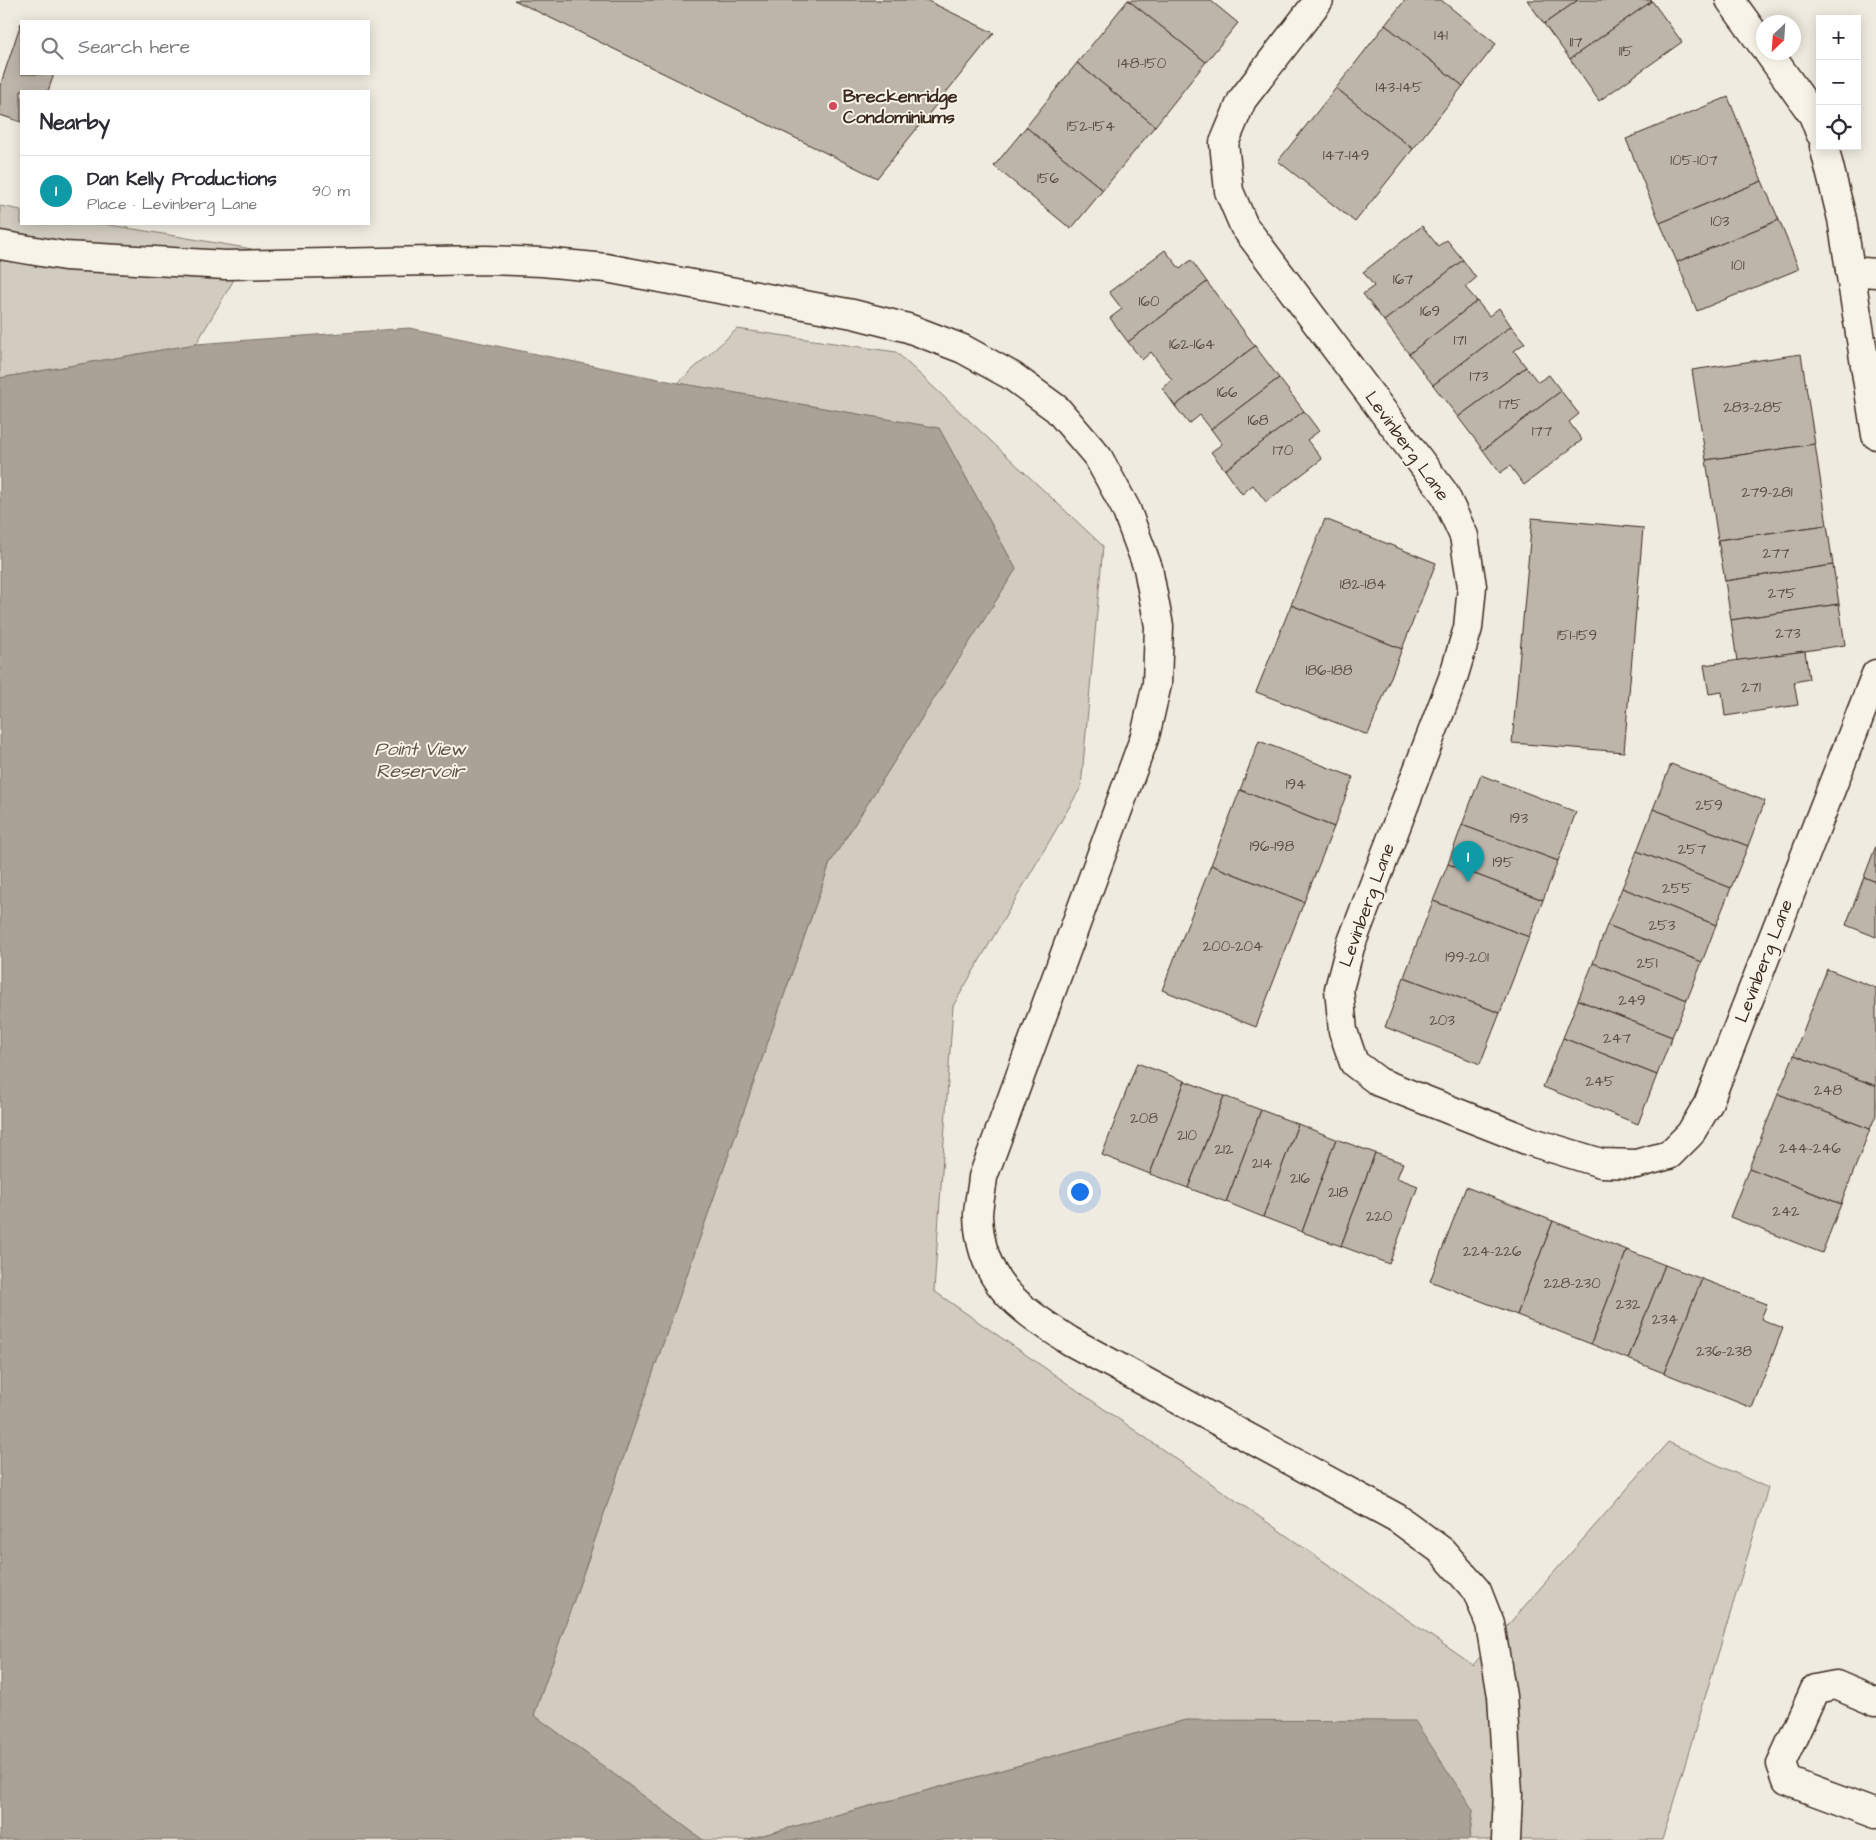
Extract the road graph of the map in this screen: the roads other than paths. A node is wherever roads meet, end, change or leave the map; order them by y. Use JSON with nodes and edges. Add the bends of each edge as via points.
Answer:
{"nodes":[{"id":1,"x":1319,"y":0,"type":"edge"},
{"id":2,"x":1730,"y":0,"type":"edge"},
{"id":3,"x":1756,"y":36,"type":"edge"},
{"id":4,"x":1774,"y":60,"type":"edge"},
{"id":5,"x":1816,"y":123,"type":"edge"},
{"id":6,"x":1825,"y":150,"type":"edge"},
{"id":7,"x":0,"y":245,"type":"edge"},
{"id":8,"x":1863,"y":272,"type":"edge"},
{"id":9,"x":1876,"y":435,"type":"edge"},
{"id":10,"x":1876,"y":674,"type":"edge"},
{"id":11,"x":1876,"y":1702,"type":"edge"},
{"id":12,"x":1876,"y":1814,"type":"edge"},
{"id":13,"x":1506,"y":1840,"type":"edge"}],
"edges":[{"from":1,"to":10,"type":"street","name":"Levinberg Lane","via":[[1242,100],[1224,143],[1229,191],[1244,226],[1444,493],[1464,536],[1472,586],[1468,628],[1453,678],[1350,947],[1339,989],[1343,1031],[1354,1063],[1379,1082],[1530,1141],[1601,1163],[1636,1164],[1669,1155],[1690,1134],[1708,1104]]},
{"from":2,"to":3,"type":"street"},
{"from":4,"to":5,"type":"street"},
{"from":6,"to":8,"type":"street","via":[[1842,219]]},
{"from":7,"to":13,"type":"street","via":[[65,256],[226,266],[486,260],[606,268],[853,314],[908,328],[963,349],[1012,376],[1057,409],[1098,456],[1126,510],[1148,568],[1159,626],[1157,684],[1145,736],[983,1178],[978,1215],[983,1251],[1001,1287],[1029,1314],[1070,1341],[1397,1518],[1442,1552],[1477,1591],[1490,1624],[1502,1696],[1508,1794]]},
{"from":8,"to":9,"type":"street"},
{"from":11,"to":12,"type":"street","via":[[1836,1685],[1815,1689],[1781,1764],[1787,1781]]}]}
